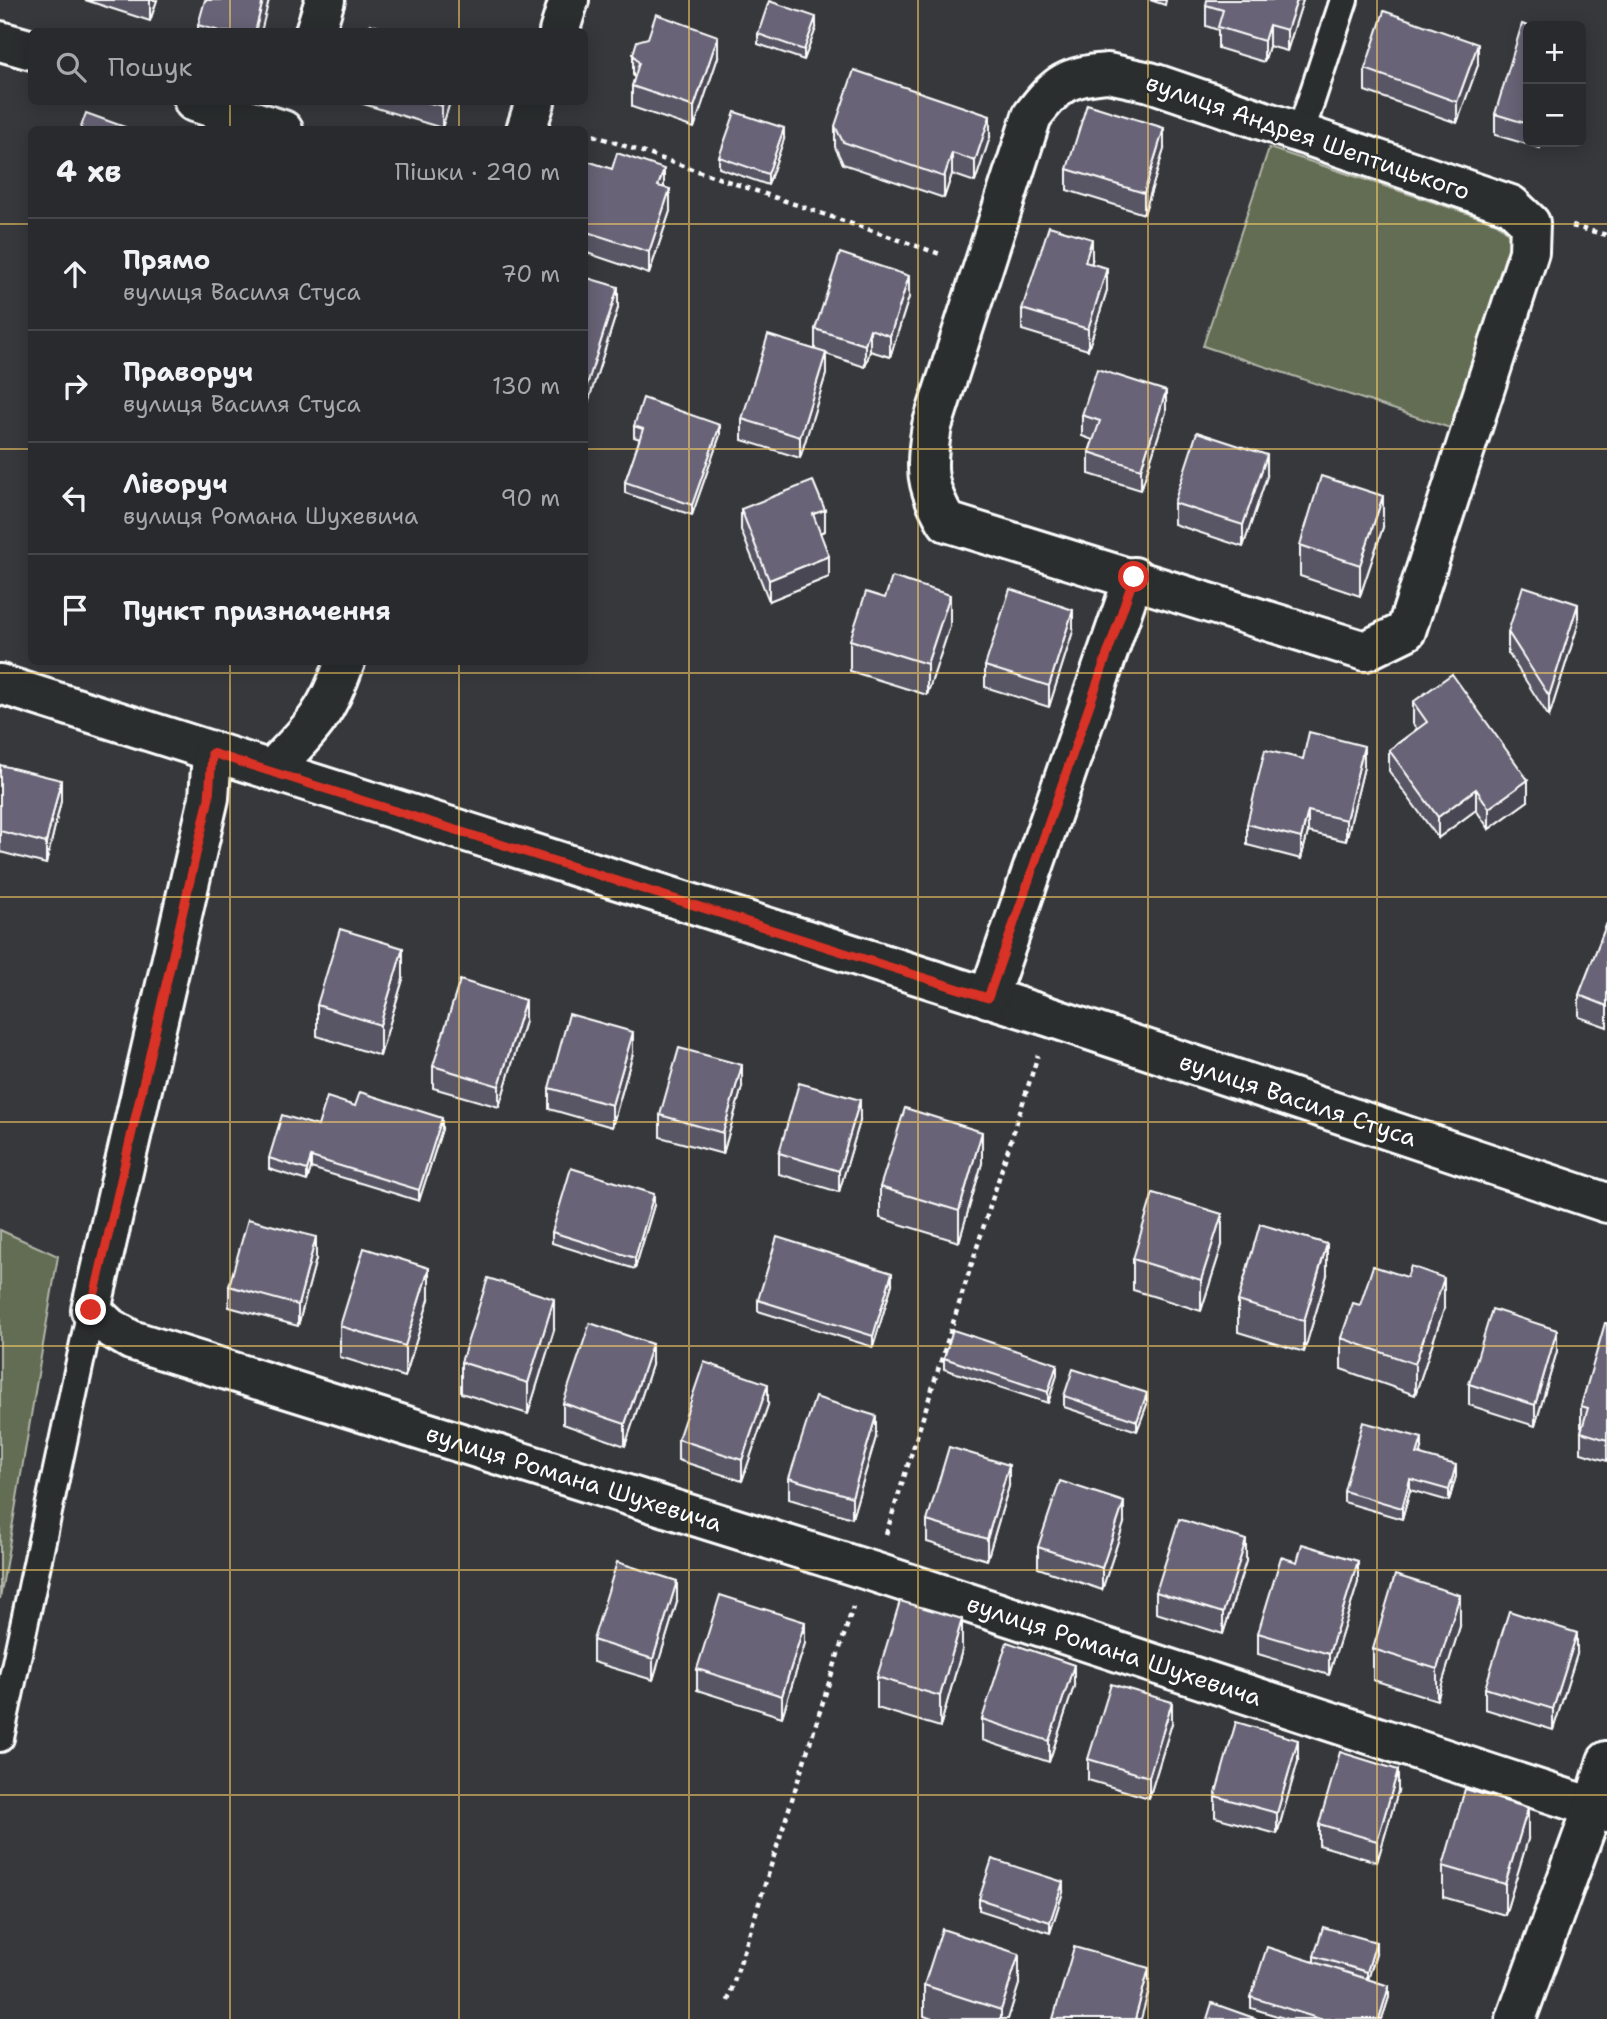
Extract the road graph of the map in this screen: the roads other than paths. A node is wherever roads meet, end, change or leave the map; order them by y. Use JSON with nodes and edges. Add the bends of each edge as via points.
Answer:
{"nodes":[{"id":1,"x":325,"y":0,"type":"edge"},
{"id":2,"x":569,"y":0,"type":"edge"},
{"id":3,"x":1344,"y":0,"type":"edge"},
{"id":4,"x":317,"y":28,"type":"edge"},
{"id":5,"x":560,"y":28,"type":"edge"},
{"id":6,"x":0,"y":41,"type":"edge"},
{"id":7,"x":28,"y":50,"type":"edge"},
{"id":8,"x":204,"y":105,"type":"edge"},
{"id":9,"x":293,"y":105,"type":"edge"},
{"id":10,"x":271,"y":126,"type":"edge"},
{"id":11,"x":285,"y":126,"type":"edge"},
{"id":12,"x":1300,"y":134,"type":"junction"},
{"id":13,"x":1134,"y":577,"type":"junction"},
{"id":14,"x":344,"y":665,"type":"edge"},
{"id":15,"x":0,"y":684,"type":"edge"},
{"id":16,"x":212,"y":753,"type":"junction"},
{"id":17,"x":271,"y":770,"type":"junction"},
{"id":18,"x":988,"y":998,"type":"junction"},
{"id":19,"x":1607,"y":1203,"type":"edge"},
{"id":20,"x":91,"y":1310,"type":"junction"},
{"id":21,"x":0,"y":1738,"type":"edge"},
{"id":22,"x":1607,"y":1761,"type":"edge"},
{"id":23,"x":1600,"y":1810,"type":"edge"},
{"id":24,"x":1516,"y":2019,"type":"edge"}],
"edges":[{"from":1,"to":4,"type":"street"},
{"from":2,"to":5,"type":"street"},
{"from":3,"to":12,"type":"lane"},
{"from":6,"to":7,"type":"street"},
{"from":8,"to":10,"type":"street"},
{"from":9,"to":11,"type":"street"},
{"from":12,"to":13,"type":"street","name":"вулиця Андрея Шептицького","via":[[1150,82],[1108,73],[1080,75],[1052,90],[1032,116],[932,426],[926,462],[931,496],[947,522]]},
{"from":12,"to":13,"type":"street","name":"вулиця Андрея Шептицького","via":[[1511,205],[1530,223],[1529,252],[1406,631],[1365,651]]},
{"from":13,"to":18,"type":"street"},
{"from":14,"to":17,"type":"street","via":[[318,722]]},
{"from":15,"to":16,"type":"street","name":"вулиця Василя Стуса"},
{"from":16,"to":17,"type":"street","name":"вулиця Василя Стуса"},
{"from":16,"to":20,"type":"street","via":[[209,798]]},
{"from":17,"to":18,"type":"street","name":"вулиця Василя Стуса"},
{"from":18,"to":19,"type":"street","name":"вулиця Василя Стуса"},
{"from":20,"to":21,"type":"lane"},
{"from":20,"to":23,"type":"street","name":"вулиця Романа Шухевича","via":[[131,1340],[869,1571]]},
{"from":22,"to":23,"type":"street"},
{"from":23,"to":24,"type":"street"}]}
